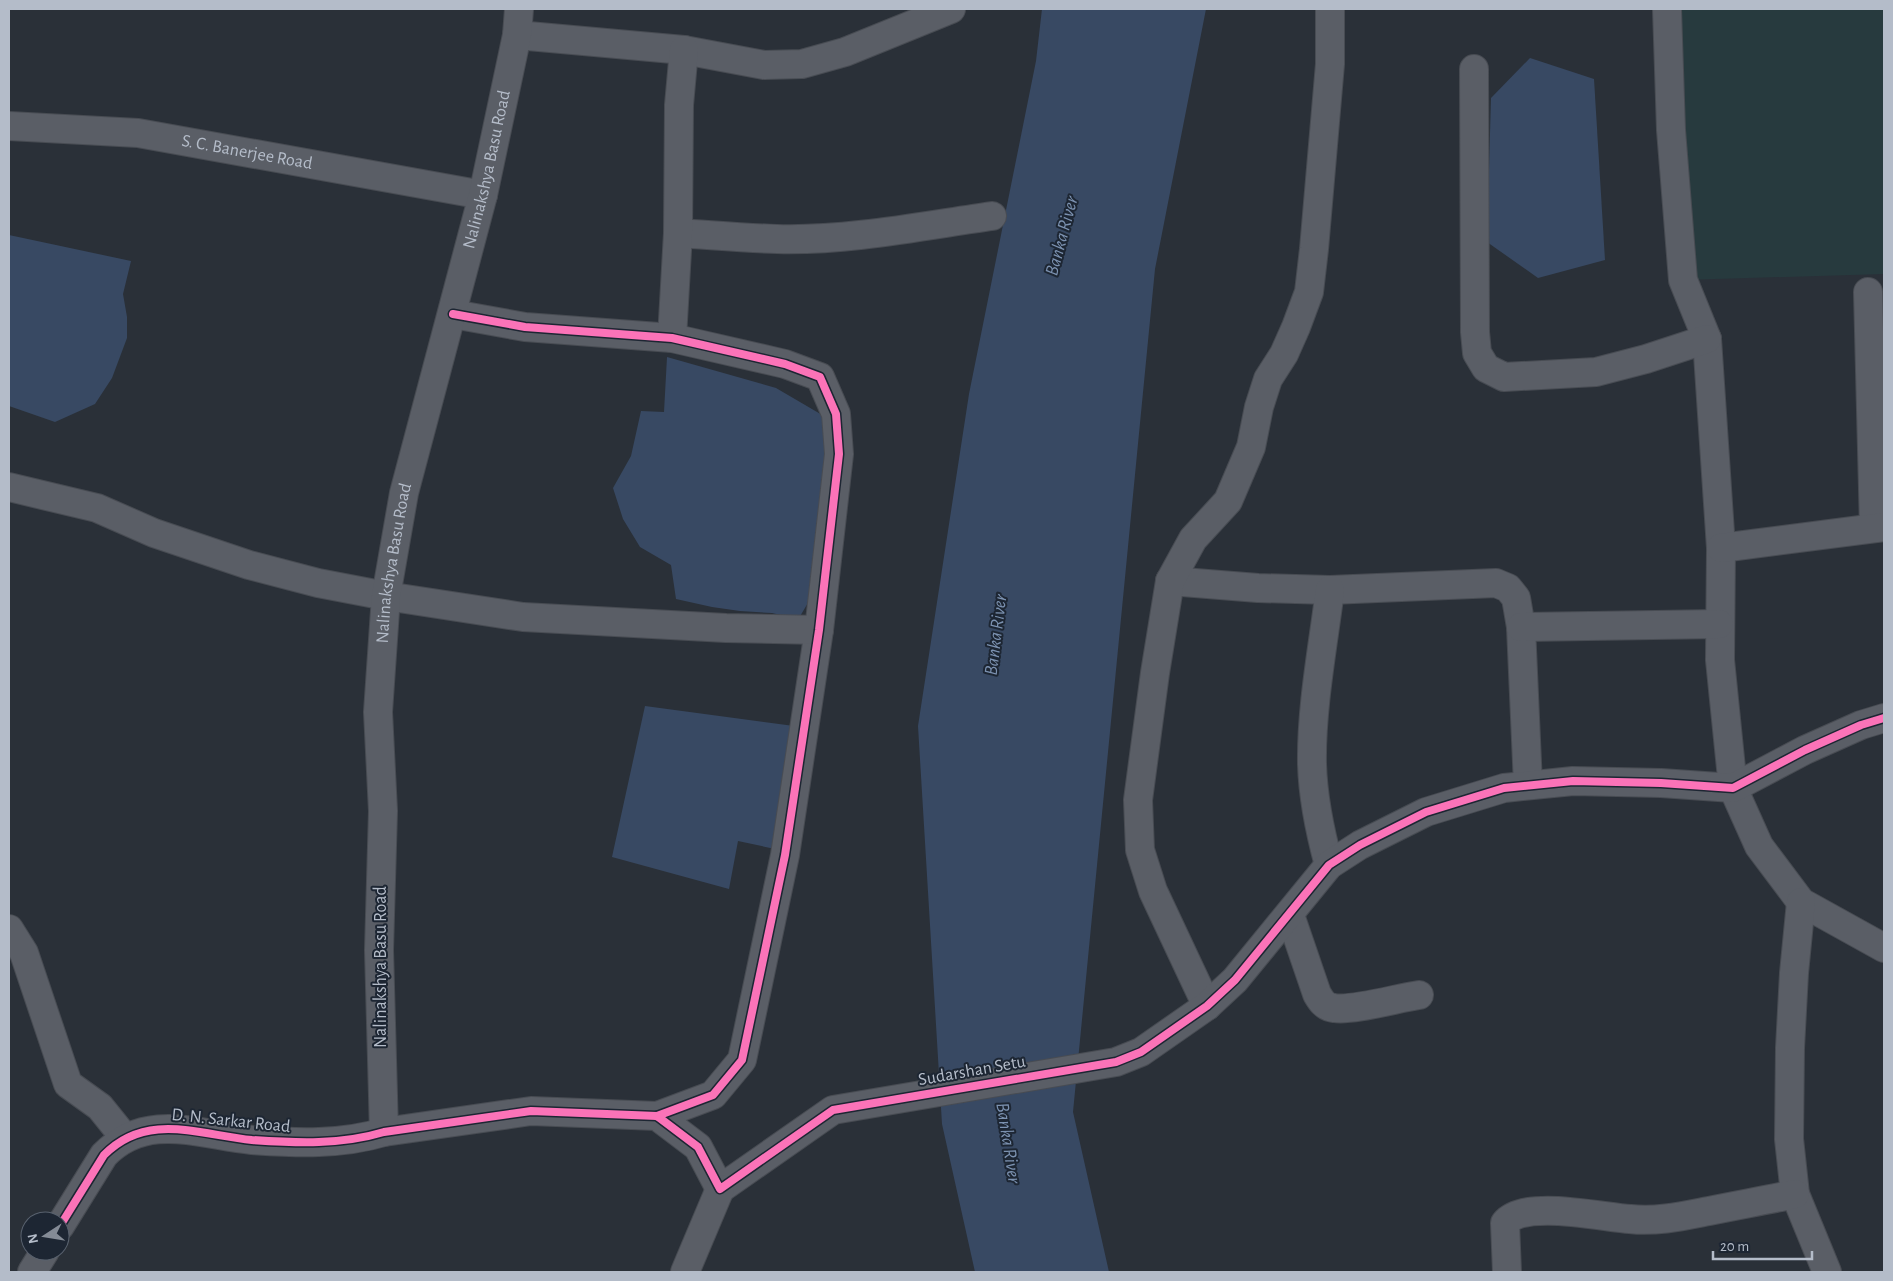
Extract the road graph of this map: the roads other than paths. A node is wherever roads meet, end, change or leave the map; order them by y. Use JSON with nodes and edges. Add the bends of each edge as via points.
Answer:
{"nodes":[{"id":1,"x":951,"y":9,"type":"edge"},
{"id":2,"x":1330,"y":9,"type":"edge"},
{"id":3,"x":1667,"y":9,"type":"edge"},
{"id":4,"x":518,"y":22,"type":"edge"},
{"id":5,"x":684,"y":50,"type":"junction"},
{"id":6,"x":1474,"y":69,"type":"dead end"},
{"id":7,"x":9,"y":126,"type":"edge"},
{"id":8,"x":483,"y":195,"type":"junction"},
{"id":9,"x":992,"y":216,"type":"dead end"},
{"id":10,"x":678,"y":233,"type":"junction"},
{"id":11,"x":1868,"y":292,"type":"dead end"},
{"id":12,"x":453,"y":314,"type":"junction"},
{"id":13,"x":672,"y":338,"type":"junction"},
{"id":14,"x":1707,"y":339,"type":"junction"},
{"id":15,"x":9,"y":487,"type":"edge"},
{"id":16,"x":1879,"y":527,"type":"edge"},
{"id":17,"x":1721,"y":548,"type":"junction"},
{"id":18,"x":1170,"y":581,"type":"junction"},
{"id":19,"x":1330,"y":590,"type":"junction"},
{"id":20,"x":386,"y":596,"type":"junction"},
{"id":21,"x":1720,"y":624,"type":"junction"},
{"id":22,"x":1521,"y":627,"type":"junction"},
{"id":23,"x":819,"y":630,"type":"junction"},
{"id":24,"x":1884,"y":718,"type":"edge"},
{"id":25,"x":1528,"y":785,"type":"junction"},
{"id":26,"x":1733,"y":788,"type":"junction"},
{"id":27,"x":1329,"y":865,"type":"junction"},
{"id":28,"x":1801,"y":902,"type":"junction"},
{"id":29,"x":1290,"y":914,"type":"junction"},
{"id":30,"x":9,"y":929,"type":"edge"},
{"id":31,"x":1884,"y":948,"type":"edge"},
{"id":32,"x":1419,"y":994,"type":"dead end"},
{"id":33,"x":1207,"y":1006,"type":"junction"},
{"id":34,"x":658,"y":1116,"type":"junction"},
{"id":35,"x":384,"y":1132,"type":"junction"},
{"id":36,"x":125,"y":1138,"type":"junction"},
{"id":37,"x":720,"y":1189,"type":"junction"},
{"id":38,"x":1795,"y":1194,"type":"junction"},
{"id":39,"x":69,"y":1211,"type":"edge"},
{"id":40,"x":39,"y":1261,"type":"edge"},
{"id":41,"x":32,"y":1272,"type":"edge"},
{"id":42,"x":685,"y":1272,"type":"edge"},
{"id":43,"x":1507,"y":1272,"type":"edge"},
{"id":44,"x":1827,"y":1272,"type":"edge"}],
"edges":[{"from":1,"to":5,"type":"street","via":[[845,52],[802,64],[764,65]]},
{"from":2,"to":18,"type":"street","via":[[1330,64],[1309,292],[1284,354],[1268,380],[1251,448],[1228,501],[1194,539]]},
{"from":3,"to":14,"type":"street","via":[[1671,130],[1684,280]]},
{"from":4,"to":5,"type":"street"},
{"from":4,"to":8,"type":"street","name":"Nalinakshya Basu Road"},
{"from":5,"to":10,"type":"street","via":[[679,105]]},
{"from":6,"to":14,"type":"street","via":[[1475,332],[1477,353],[1486,368],[1504,377],[1596,372]]},
{"from":7,"to":8,"type":"street","name":"S. C. Banerjee Road","via":[[138,134]]},
{"from":8,"to":12,"type":"street","name":"Nalinakshya Basu Road"},
{"from":9,"to":10,"type":"street","via":[[835,236],[778,239]]},
{"from":10,"to":13,"type":"street"},
{"from":11,"to":16,"type":"street"},
{"from":12,"to":13,"type":"street","via":[[525,327]]},
{"from":12,"to":20,"type":"street","name":"Nalinakshya Basu Road","via":[[404,493]]},
{"from":13,"to":23,"type":"street","via":[[785,364],[820,377],[836,414],[839,454]]},
{"from":14,"to":17,"type":"street"},
{"from":15,"to":20,"type":"street","via":[[97,508],[154,533],[249,565]]},
{"from":16,"to":17,"type":"street"},
{"from":17,"to":21,"type":"street"},
{"from":18,"to":19,"type":"street"},
{"from":18,"to":33,"type":"street","via":[[1138,800],[1140,850],[1152,891]]},
{"from":19,"to":22,"type":"street","via":[[1496,584],[1508,588],[1516,598]]},
{"from":19,"to":27,"type":"street","via":[[1312,764],[1315,801]]},
{"from":20,"to":23,"type":"street","via":[[523,617]]},
{"from":20,"to":35,"type":"street","name":"Nalinakshya Basu Road","via":[[378,712],[383,811],[379,950]]},
{"from":21,"to":22,"type":"street"},
{"from":21,"to":26,"type":"street","via":[[1720,660]]},
{"from":22,"to":25,"type":"street"},
{"from":23,"to":34,"type":"street","via":[[785,855],[742,1060],[713,1095]]},
{"from":24,"to":26,"type":"street","via":[[1805,750]]},
{"from":25,"to":26,"type":"street","name":"Sudarshan Setu","via":[[1572,781]]},
{"from":25,"to":27,"type":"street","name":"Sudarshan Setu","via":[[1504,788],[1426,812],[1360,845]]},
{"from":26,"to":28,"type":"street","via":[[1759,846]]},
{"from":27,"to":29,"type":"street","name":"Sudarshan Setu"},
{"from":28,"to":31,"type":"street"},
{"from":28,"to":38,"type":"street","via":[[1790,1048],[1789,1139]]},
{"from":29,"to":32,"type":"street","via":[[1317,994],[1324,1005],[1354,1007]]},
{"from":29,"to":33,"type":"street","name":"Sudarshan Setu","via":[[1235,980]]},
{"from":30,"to":36,"type":"street","via":[[24,953],[68,1084],[100,1107]]},
{"from":33,"to":37,"type":"street","name":"Sudarshan Setu","via":[[1141,1052],[1116,1062],[832,1110]]},
{"from":34,"to":35,"type":"street","name":"D. N. Sarkar Road","via":[[531,1111]]},
{"from":34,"to":37,"type":"street","via":[[698,1147]]},
{"from":35,"to":36,"type":"street","name":"D. N. Sarkar Road","via":[[362,1139],[319,1144],[250,1140],[174,1129],[142,1132]]},
{"from":36,"to":39,"type":"street","name":"D. N. Sarkar Road","via":[[104,1154]]},
{"from":37,"to":42,"type":"street"},
{"from":38,"to":43,"type":"street","via":[[1668,1219],[1523,1211],[1510,1216],[1505,1223]]},
{"from":38,"to":44,"type":"street"},
{"from":40,"to":41,"type":"street"}]}
